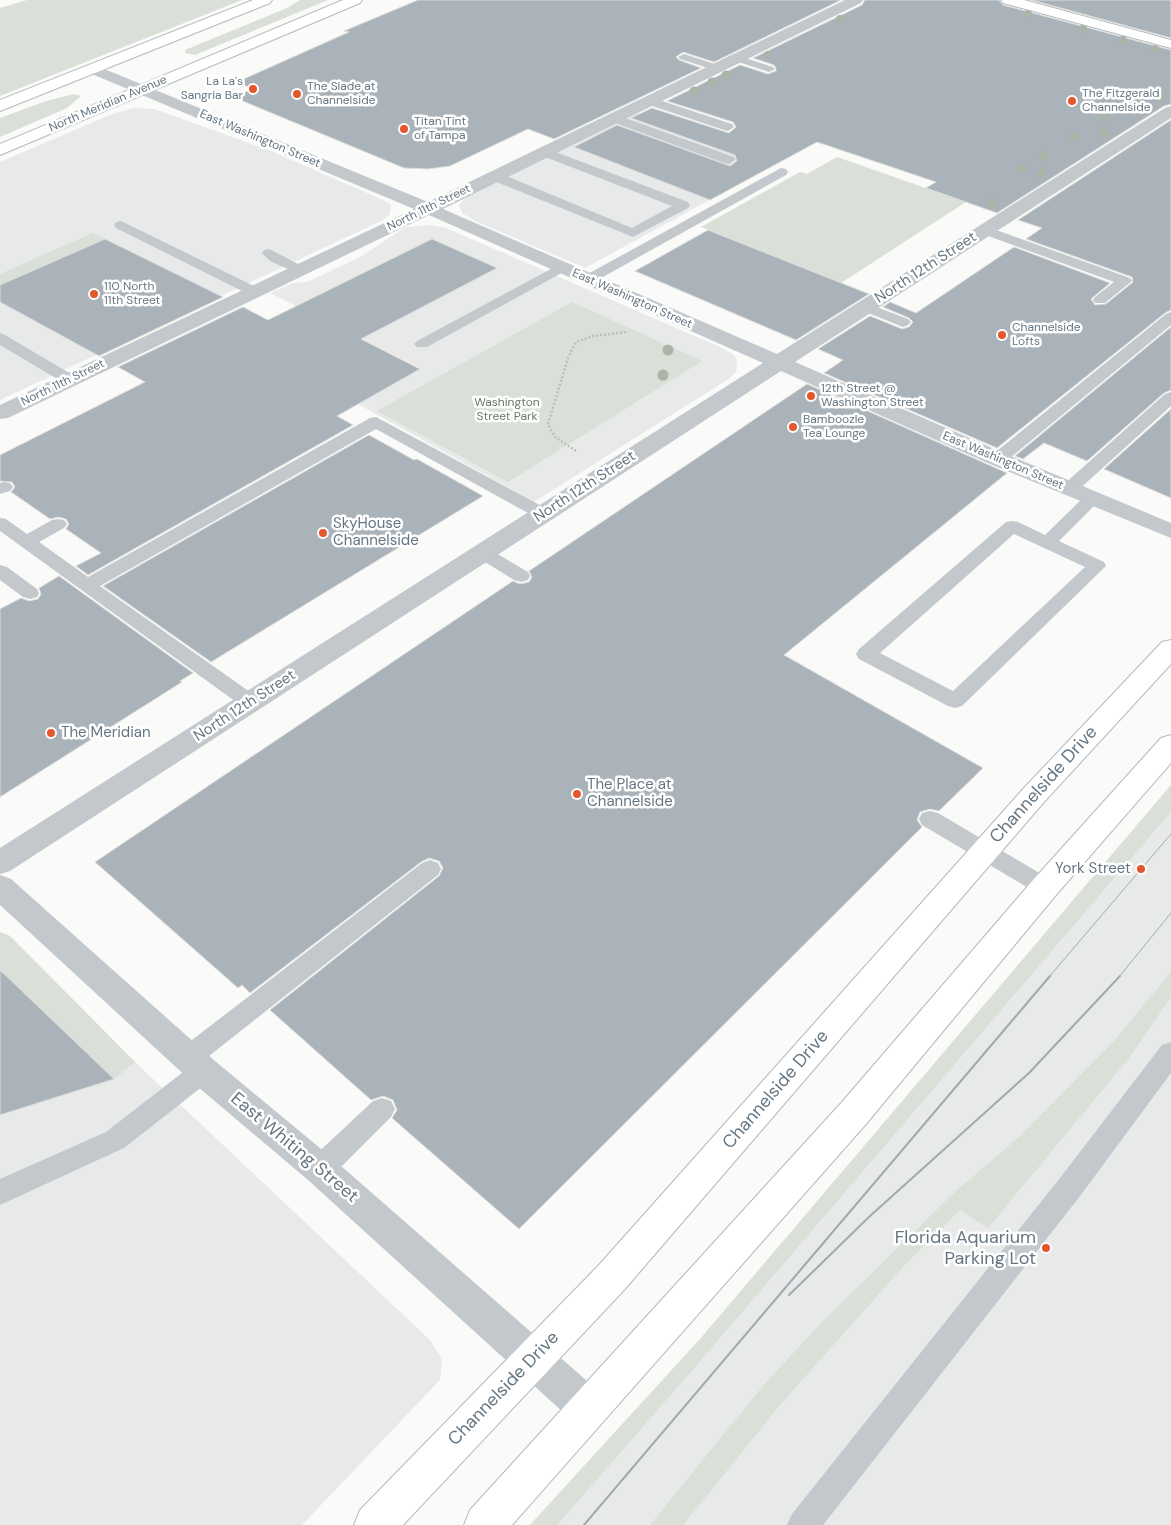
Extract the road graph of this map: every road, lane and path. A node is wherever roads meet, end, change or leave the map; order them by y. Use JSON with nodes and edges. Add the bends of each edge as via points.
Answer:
{"nodes":[{"id":1,"x":265,"y":0,"type":"edge"},
{"id":2,"x":354,"y":0,"type":"edge"},
{"id":3,"x":856,"y":0,"type":"edge"},
{"id":4,"x":1008,"y":0,"type":"edge"},
{"id":5,"x":1060,"y":0,"type":"edge"},
{"id":6,"x":1171,"y":30,"type":"edge"},
{"id":7,"x":1171,"y":44,"type":"edge"},
{"id":8,"x":684,"y":57,"type":"dead end"},
{"id":9,"x":736,"y":58,"type":"junction"},
{"id":10,"x":717,"y":68,"type":"junction"},
{"id":11,"x":92,"y":69,"type":"junction"},
{"id":12,"x":769,"y":69,"type":"dead end"},
{"id":13,"x":142,"y":90,"type":"junction"},
{"id":14,"x":650,"y":100,"type":"junction"},
{"id":15,"x":0,"y":106,"type":"edge"},
{"id":16,"x":1168,"y":115,"type":"edge"},
{"id":17,"x":614,"y":118,"type":"junction"},
{"id":18,"x":728,"y":128,"type":"dead end"},
{"id":19,"x":0,"y":150,"type":"edge"},
{"id":20,"x":545,"y":152,"type":"junction"},
{"id":21,"x":729,"y":160,"type":"dead end"},
{"id":22,"x":781,"y":172,"type":"dead end"},
{"id":23,"x":494,"y":176,"type":"junction"},
{"id":24,"x":428,"y":209,"type":"junction"},
{"id":25,"x":121,"y":225,"type":"dead end"},
{"id":26,"x":985,"y":230,"type":"junction"},
{"id":27,"x":269,"y":253,"type":"dead end"},
{"id":28,"x":562,"y":268,"type":"junction"},
{"id":29,"x":299,"y":270,"type":"junction"},
{"id":30,"x":589,"y":279,"type":"junction"},
{"id":31,"x":253,"y":291,"type":"junction"},
{"id":32,"x":1100,"y":300,"type":"dead end"},
{"id":33,"x":866,"y":307,"type":"junction"},
{"id":34,"x":1171,"y":317,"type":"edge"},
{"id":35,"x":903,"y":322,"type":"dead end"},
{"id":36,"x":628,"y":332,"type":"dead end"},
{"id":37,"x":0,"y":338,"type":"edge"},
{"id":38,"x":422,"y":344,"type":"dead end"},
{"id":39,"x":778,"y":362,"type":"junction"},
{"id":40,"x":70,"y":380,"type":"junction"},
{"id":41,"x":1171,"y":397,"type":"edge"},
{"id":42,"x":0,"y":413,"type":"edge"},
{"id":43,"x":578,"y":452,"type":"dead end"},
{"id":44,"x":998,"y":459,"type":"junction"},
{"id":45,"x":1069,"y":489,"type":"junction"},
{"id":46,"x":1093,"y":498,"type":"junction"},
{"id":47,"x":543,"y":514,"type":"junction"},
{"id":48,"x":0,"y":523,"type":"edge"},
{"id":49,"x":58,"y":524,"type":"dead end"},
{"id":50,"x":1171,"y":531,"type":"edge"},
{"id":51,"x":26,"y":542,"type":"junction"},
{"id":52,"x":1047,"y":543,"type":"junction"},
{"id":53,"x":483,"y":553,"type":"junction"},
{"id":54,"x":0,"y":571,"type":"edge"},
{"id":55,"x":521,"y":576,"type":"dead end"},
{"id":56,"x":87,"y":585,"type":"junction"},
{"id":57,"x":30,"y":593,"type":"dead end"},
{"id":58,"x":1171,"y":648,"type":"edge"},
{"id":59,"x":250,"y":702,"type":"junction"},
{"id":60,"x":1171,"y":745,"type":"edge"},
{"id":61,"x":930,"y":819,"type":"dead end"},
{"id":62,"x":985,"y":852,"type":"junction"},
{"id":63,"x":0,"y":863,"type":"edge"},
{"id":64,"x":430,"y":869,"type":"dead end"},
{"id":65,"x":0,"y":887,"type":"edge"},
{"id":66,"x":1045,"y":887,"type":"junction"},
{"id":67,"x":1171,"y":1053,"type":"edge"},
{"id":68,"x":195,"y":1064,"type":"junction"},
{"id":69,"x":382,"y":1109,"type":"dead end"},
{"id":70,"x":320,"y":1169,"type":"junction"},
{"id":71,"x":0,"y":1192,"type":"edge"},
{"id":72,"x":533,"y":1359,"type":"junction"},
{"id":73,"x":589,"y":1409,"type":"junction"},
{"id":74,"x":375,"y":1525,"type":"edge"},
{"id":75,"x":485,"y":1525,"type":"edge"},
{"id":76,"x":803,"y":1525,"type":"edge"}],
"edges":[{"from":1,"to":11,"type":"main road"},
{"from":2,"to":13,"type":"main road","name":"North Meridian Avenue"},
{"from":3,"to":9,"type":"street","name":"North 11th Street"},
{"from":4,"to":7,"type":"main road"},
{"from":5,"to":6,"type":"main road"},
{"from":8,"to":10,"type":"lane"},
{"from":9,"to":10,"type":"street","name":"North 11th Street"},
{"from":9,"to":12,"type":"lane"},
{"from":10,"to":14,"type":"street","name":"North 11th Street"},
{"from":11,"to":13,"type":"street","name":"East Washington Street"},
{"from":11,"to":15,"type":"main road"},
{"from":13,"to":19,"type":"main road","name":"North Meridian Avenue"},
{"from":13,"to":24,"type":"street","name":"East Washington Street"},
{"from":14,"to":17,"type":"street","name":"North 11th Street"},
{"from":14,"to":18,"type":"lane"},
{"from":16,"to":26,"type":"street","name":"North 12th Street"},
{"from":17,"to":20,"type":"street","name":"North 11th Street"},
{"from":17,"to":21,"type":"lane"},
{"from":20,"to":23,"type":"street","name":"North 11th Street"},
{"from":20,"to":23,"type":"lane","via":[[683,205],[633,233]]},
{"from":22,"to":30,"type":"lane"},
{"from":23,"to":24,"type":"street","name":"North 11th Street"},
{"from":24,"to":28,"type":"street","name":"East Washington Street"},
{"from":24,"to":29,"type":"street","name":"North 11th Street"},
{"from":25,"to":31,"type":"lane"},
{"from":26,"to":32,"type":"lane","via":[[1125,281]]},
{"from":26,"to":33,"type":"street","name":"North 12th Street"},
{"from":27,"to":29,"type":"lane"},
{"from":28,"to":30,"type":"street","name":"East Washington Street"},
{"from":28,"to":38,"type":"lane"},
{"from":29,"to":31,"type":"street","name":"North 11th Street"},
{"from":30,"to":39,"type":"street","name":"East Washington Street"},
{"from":31,"to":40,"type":"street","name":"North 11th Street"},
{"from":33,"to":35,"type":"lane"},
{"from":33,"to":39,"type":"street","name":"North 12th Street"},
{"from":34,"to":44,"type":"lane"},
{"from":36,"to":43,"type":"path","via":[[593,336],[576,342],[568,358],[548,424],[555,436]]},
{"from":37,"to":40,"type":"lane"},
{"from":39,"to":44,"type":"street","name":"East Washington Street"},
{"from":39,"to":47,"type":"street","name":"North 12th Street"},
{"from":40,"to":42,"type":"street","name":"North 11th Street"},
{"from":41,"to":45,"type":"lane"},
{"from":44,"to":45,"type":"street","name":"East Washington Street"},
{"from":45,"to":46,"type":"street","name":"East Washington Street"},
{"from":46,"to":50,"type":"street","name":"East Washington Street"},
{"from":46,"to":52,"type":"lane"},
{"from":47,"to":53,"type":"street","name":"North 12th Street"},
{"from":47,"to":56,"type":"lane","via":[[376,422]]},
{"from":48,"to":51,"type":"lane"},
{"from":49,"to":51,"type":"lane"},
{"from":51,"to":56,"type":"lane"},
{"from":52,"to":52,"type":"lane","via":[[1097,566],[955,701],[866,654],[1012,526]]},
{"from":53,"to":55,"type":"lane"},
{"from":53,"to":59,"type":"street","name":"North 12th Street"},
{"from":54,"to":57,"type":"lane"},
{"from":56,"to":59,"type":"lane"},
{"from":58,"to":62,"type":"main road","name":"Channelside Drive"},
{"from":59,"to":63,"type":"street","name":"North 12th Street"},
{"from":60,"to":66,"type":"main road"},
{"from":61,"to":62,"type":"lane"},
{"from":62,"to":66,"type":"lane"},
{"from":62,"to":72,"type":"main road","name":"Channelside Drive","via":[[611,1278]]},
{"from":64,"to":68,"type":"lane"},
{"from":65,"to":68,"type":"street","name":"East Whiting Street"},
{"from":66,"to":73,"type":"main road","via":[[854,1113]]},
{"from":67,"to":76,"type":"lane","via":[[1070,1187]]},
{"from":68,"to":70,"type":"street","name":"East Whiting Street"},
{"from":68,"to":71,"type":"lane","via":[[115,1140]]},
{"from":69,"to":70,"type":"lane"},
{"from":70,"to":72,"type":"street","name":"East Whiting Street"},
{"from":72,"to":73,"type":"street","name":"East Whiting Street"},
{"from":72,"to":74,"type":"main road","name":"Channelside Drive"},
{"from":73,"to":75,"type":"main road"}]}
